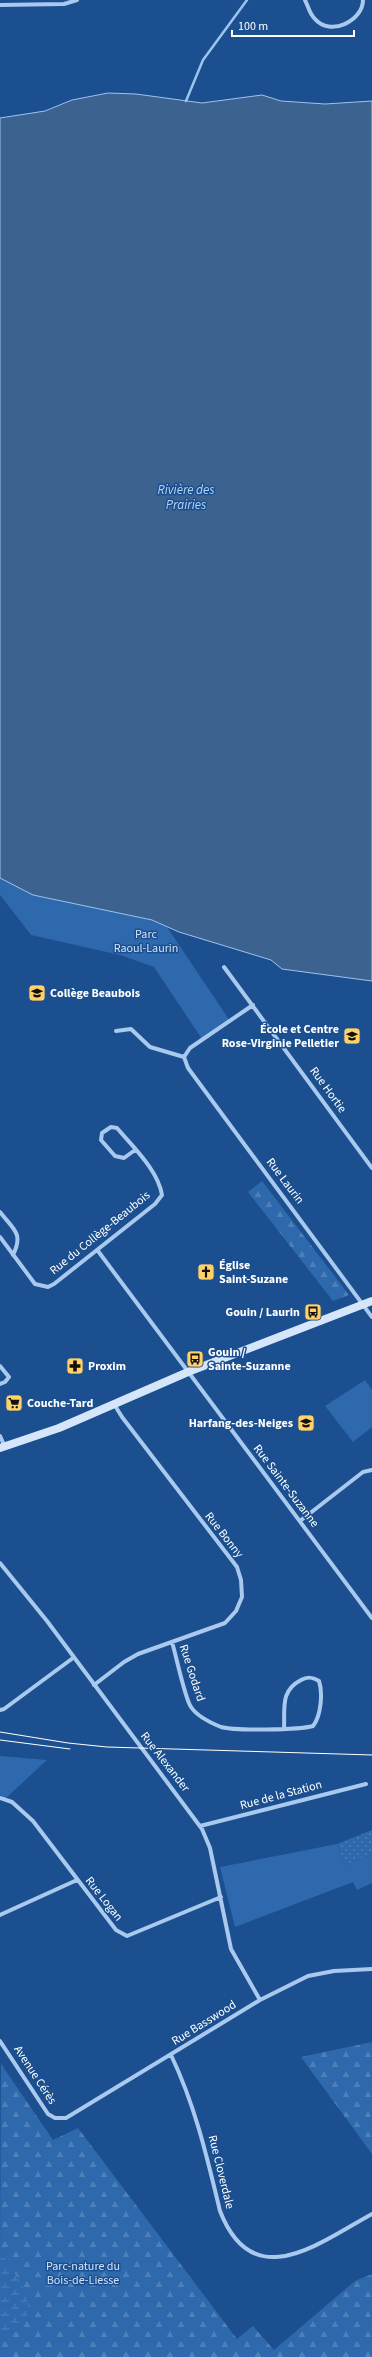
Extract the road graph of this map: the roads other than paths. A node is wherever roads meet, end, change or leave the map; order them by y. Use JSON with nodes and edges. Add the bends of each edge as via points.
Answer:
{"nodes":[{"id":1,"x":55,"y":0,"type":"edge"},
{"id":2,"x":77,"y":0,"type":"edge"},
{"id":3,"x":305,"y":0,"type":"edge"},
{"id":4,"x":363,"y":0,"type":"edge"},
{"id":5,"x":0,"y":5,"type":"edge"},
{"id":6,"x":45,"y":5,"type":"junction"},
{"id":7,"x":224,"y":967,"type":"dead end"},
{"id":8,"x":253,"y":1005,"type":"junction"},
{"id":9,"x":116,"y":1031,"type":"dead end"},
{"id":10,"x":184,"y":1057,"type":"junction"},
{"id":11,"x":135,"y":1150,"type":"junction"},
{"id":12,"x":372,"y":1168,"type":"edge"},
{"id":13,"x":0,"y":1212,"type":"edge"},
{"id":14,"x":0,"y":1237,"type":"edge"},
{"id":15,"x":98,"y":1251,"type":"junction"},
{"id":16,"x":13,"y":1255,"type":"junction"},
{"id":17,"x":372,"y":1301,"type":"edge"},
{"id":18,"x":363,"y":1304,"type":"junction"},
{"id":19,"x":372,"y":1317,"type":"edge"},
{"id":20,"x":0,"y":1366,"type":"edge"},
{"id":21,"x":188,"y":1372,"type":"junction"},
{"id":22,"x":0,"y":1384,"type":"edge"},
{"id":23,"x":114,"y":1404,"type":"junction"},
{"id":24,"x":0,"y":1436,"type":"edge"},
{"id":25,"x":2,"y":1447,"type":"edge"},
{"id":26,"x":372,"y":1470,"type":"edge"},
{"id":27,"x":300,"y":1521,"type":"junction"},
{"id":28,"x":0,"y":1563,"type":"edge"},
{"id":29,"x":372,"y":1618,"type":"edge"},
{"id":30,"x":172,"y":1642,"type":"junction"},
{"id":31,"x":74,"y":1658,"type":"junction"},
{"id":32,"x":94,"y":1686,"type":"junction"},
{"id":33,"x":0,"y":1710,"type":"edge"},
{"id":34,"x":284,"y":1729,"type":"junction"},
{"id":35,"x":366,"y":1784,"type":"dead end"},
{"id":36,"x":0,"y":1798,"type":"edge"},
{"id":37,"x":200,"y":1826,"type":"junction"},
{"id":38,"x":77,"y":1880,"type":"junction"},
{"id":39,"x":222,"y":1897,"type":"junction"},
{"id":40,"x":0,"y":1915,"type":"edge"},
{"id":41,"x":372,"y":1969,"type":"edge"},
{"id":42,"x":260,"y":2000,"type":"junction"},
{"id":43,"x":0,"y":2041,"type":"edge"},
{"id":44,"x":171,"y":2055,"type":"junction"},
{"id":45,"x":55,"y":2118,"type":"joint"},
{"id":46,"x":372,"y":2214,"type":"edge"}],
"edges":[{"from":1,"to":6,"type":"street"},
{"from":2,"to":6,"type":"street"},
{"from":3,"to":4,"type":"street","via":[[314,19],[332,26],[347,24],[360,15]]},
{"from":5,"to":6,"type":"street"},
{"from":7,"to":8,"type":"street","name":"Rue Hortie"},
{"from":8,"to":10,"type":"street","via":[[190,1048]]},
{"from":8,"to":12,"type":"street","name":"Rue Hortie"},
{"from":9,"to":10,"type":"street","via":[[131,1029],[150,1047]]},
{"from":10,"to":18,"type":"street","name":"Rue Laurin","via":[[188,1068]]},
{"from":11,"to":11,"type":"street","name":"Rue du Collège-Beaubois","via":[[117,1128],[111,1126],[102,1134],[101,1140],[115,1156],[124,1158]]},
{"from":11,"to":15,"type":"street","name":"Rue du Collège-Beaubois","via":[[160,1183],[162,1195],[155,1204]]},
{"from":13,"to":16,"type":"street","via":[[18,1236],[19,1242]]},
{"from":14,"to":16,"type":"street","name":"Rue du Collège-Beaubois"},
{"from":15,"to":16,"type":"street","name":"Rue du Collège-Beaubois","via":[[48,1287],[35,1284]]},
{"from":15,"to":21,"type":"street","name":"Rue Sainte-Suzanne"},
{"from":17,"to":18,"type":"main road"},
{"from":18,"to":19,"type":"street","name":"Rue Laurin"},
{"from":18,"to":21,"type":"main road"},
{"from":20,"to":22,"type":"street","via":[[9,1377]]},
{"from":21,"to":23,"type":"main road"},
{"from":21,"to":27,"type":"street","name":"Rue Sainte-Suzanne"},
{"from":23,"to":25,"type":"main road","via":[[59,1428]]},
{"from":23,"to":30,"type":"street","name":"Rue Bonny","via":[[237,1568],[241,1580],[242,1597],[236,1611],[225,1623]]},
{"from":24,"to":25,"type":"street"},
{"from":26,"to":27,"type":"street","via":[[362,1472]]},
{"from":27,"to":29,"type":"street","name":"Rue Sainte-Suzanne"},
{"from":28,"to":31,"type":"street","name":"Rue Alexander"},
{"from":30,"to":32,"type":"street","name":"Rue Bonny","via":[[138,1654]]},
{"from":30,"to":34,"type":"street","name":"Rue Godard","via":[[190,1707],[206,1721],[222,1727]]},
{"from":31,"to":32,"type":"street","name":"Rue Alexander"},
{"from":31,"to":33,"type":"street"},
{"from":32,"to":37,"type":"street","name":"Rue Alexander"},
{"from":34,"to":34,"type":"street","name":"Rue Godard","via":[[306,1728],[313,1726],[317,1721],[320,1685],[315,1678],[304,1678],[289,1689]]},
{"from":35,"to":37,"type":"street","name":"Rue de la Station"},
{"from":36,"to":38,"type":"street","name":"Rue Logan","via":[[12,1802],[33,1821]]},
{"from":37,"to":39,"type":"street","name":"Rue Alexander","via":[[210,1848]]},
{"from":38,"to":39,"type":"street","name":"Rue Logan","via":[[116,1930],[127,1936]]},
{"from":38,"to":40,"type":"street"},
{"from":39,"to":42,"type":"street","name":"Rue Alexander","via":[[232,1949]]},
{"from":41,"to":42,"type":"street","name":"Rue Basswood","via":[[334,1971],[308,1976]]},
{"from":42,"to":44,"type":"street","name":"Rue Basswood"},
{"from":43,"to":45,"type":"street","name":"Avenue Cérès","via":[[48,2114]]},
{"from":44,"to":45,"type":"street","name":"Rue Basswood","via":[[66,2118]]},
{"from":44,"to":46,"type":"street","name":"Rue Cloverdale","via":[[196,2117],[220,2211],[225,2224],[240,2244],[251,2252],[265,2256],[280,2258],[296,2255]]}]}
